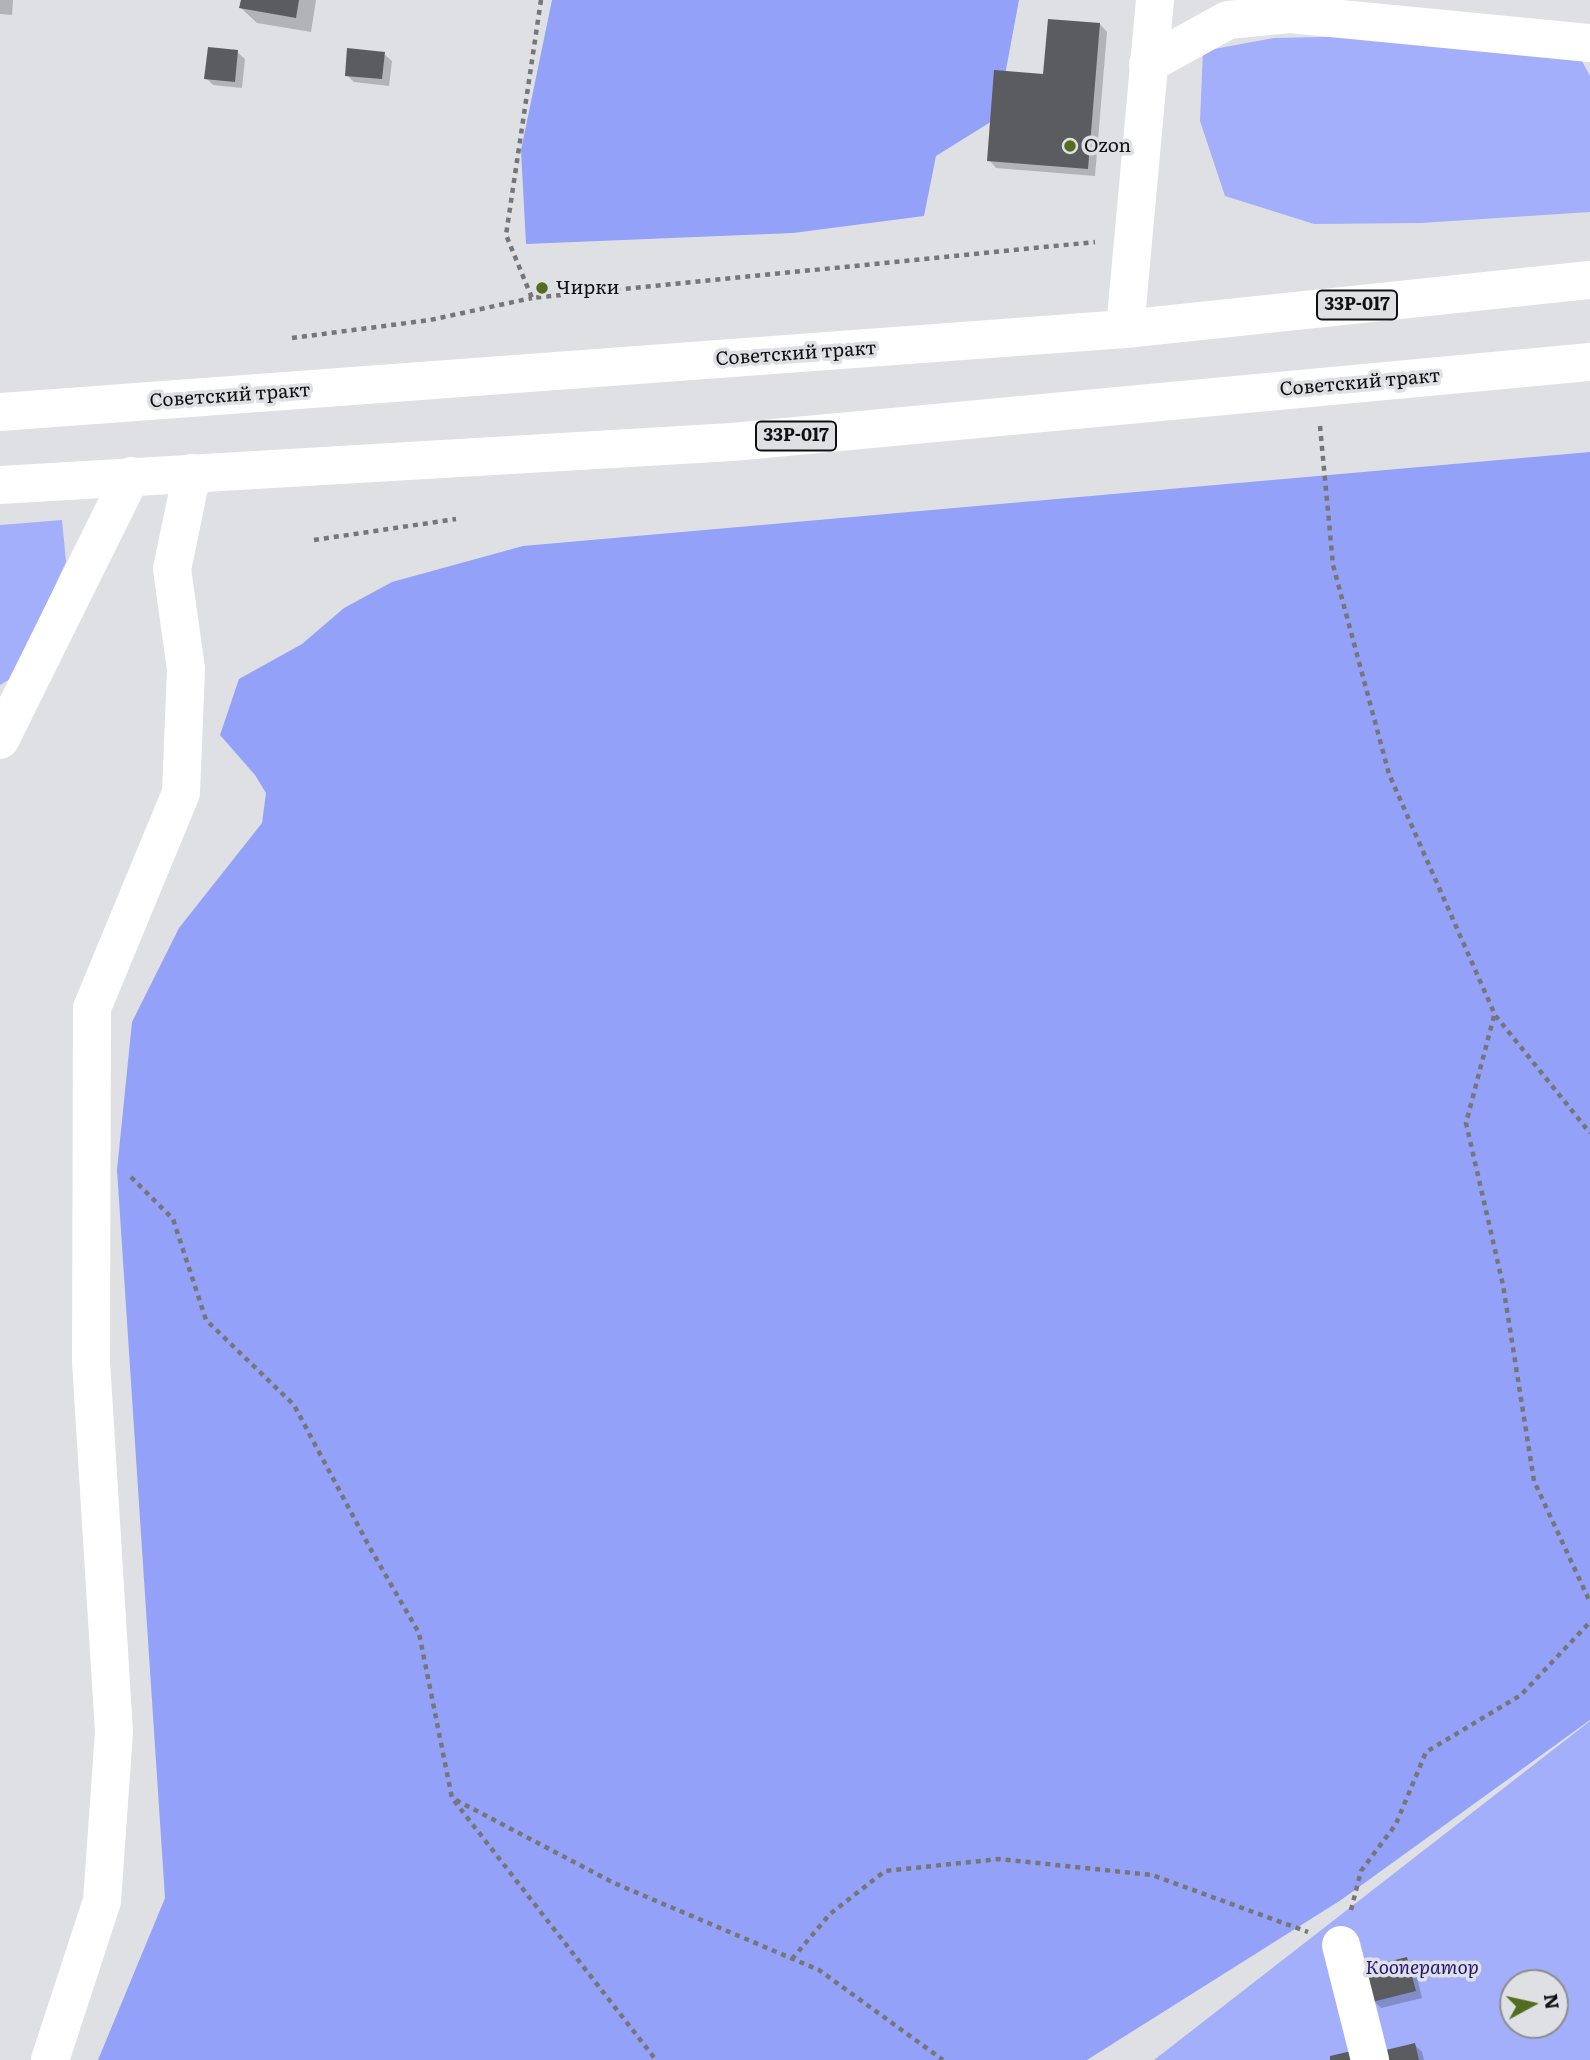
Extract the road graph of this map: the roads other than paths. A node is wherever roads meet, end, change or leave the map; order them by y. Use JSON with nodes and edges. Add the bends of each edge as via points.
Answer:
{"nodes":[{"id":1,"x":1155,"y":0,"type":"edge"},
{"id":2,"x":1590,"y":43,"type":"edge"},
{"id":3,"x":1148,"y":64,"type":"junction"},
{"id":4,"x":1590,"y":280,"type":"edge"},
{"id":5,"x":1125,"y":329,"type":"junction"},
{"id":6,"x":1590,"y":362,"type":"edge"},
{"id":7,"x":0,"y":412,"type":"edge"},
{"id":8,"x":192,"y":473,"type":"junction"},
{"id":9,"x":131,"y":476,"type":"junction"},
{"id":10,"x":0,"y":485,"type":"edge"},
{"id":11,"x":0,"y":740,"type":"edge"},
{"id":12,"x":1341,"y":1945,"type":"road end"},
{"id":13,"x":50,"y":2060,"type":"edge"},
{"id":14,"x":1370,"y":2060,"type":"edge"}],
"edges":[{"from":1,"to":3,"type":"main road"},
{"from":2,"to":3,"type":"main road","via":[[1290,14],[1228,20]]},
{"from":3,"to":5,"type":"main road"},
{"from":4,"to":5,"type":"main road","name":"Советский тракт","number":"33Р-017"},
{"from":5,"to":7,"type":"main road","name":"Советский тракт","number":"33Р-017"},
{"from":6,"to":8,"type":"main road","name":"Советский тракт","number":"33Р-017","via":[[732,442]]},
{"from":8,"to":9,"type":"main road","name":"Советский тракт","number":"33Р-017"},
{"from":8,"to":13,"type":"main road","via":[[172,569],[186,669],[181,793],[92,1008],[91,1361],[114,1732],[102,1901]]},
{"from":9,"to":10,"type":"main road","name":"Советский тракт","number":"33Р-017"},
{"from":9,"to":11,"type":"main road"},
{"from":12,"to":14,"type":"main road"}]}
